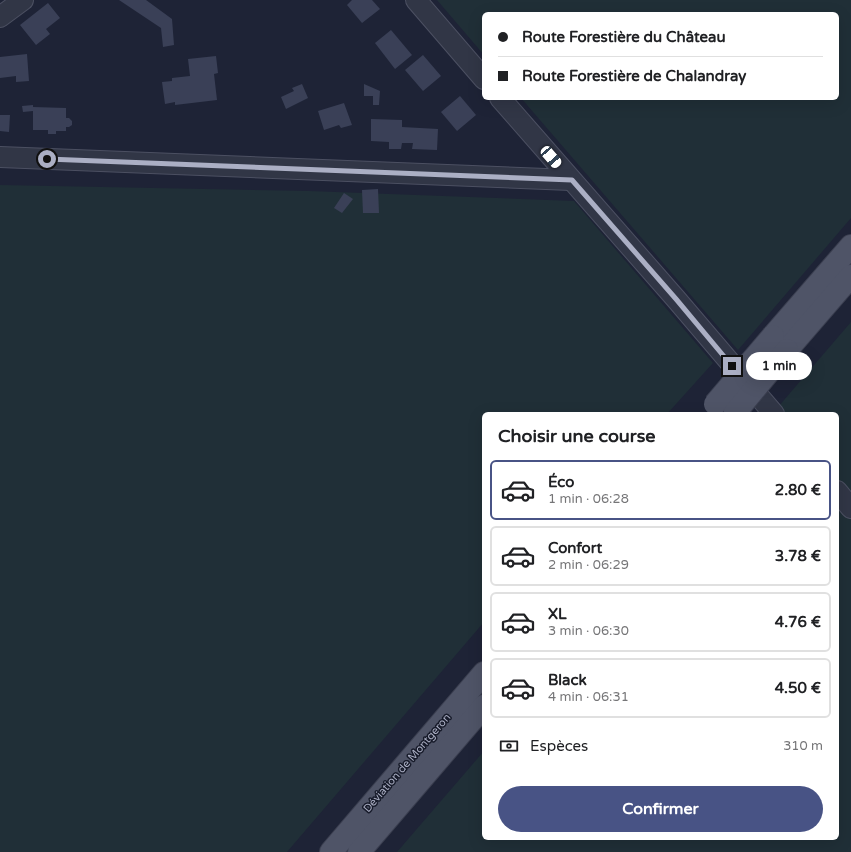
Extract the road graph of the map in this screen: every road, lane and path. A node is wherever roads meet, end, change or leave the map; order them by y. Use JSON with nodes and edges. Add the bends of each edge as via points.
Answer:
{"nodes":[{"id":1,"x":23,"y":0,"type":"edge"},
{"id":2,"x":416,"y":0,"type":"edge"},
{"id":3,"x":0,"y":17,"type":"edge"},
{"id":4,"x":482,"y":77,"type":"edge"},
{"id":5,"x":502,"y":100,"type":"edge"},
{"id":6,"x":0,"y":157,"type":"edge"},
{"id":7,"x":572,"y":180,"type":"junction"},
{"id":8,"x":851,"y":246,"type":"edge"},
{"id":9,"x":851,"y":276,"type":"edge"},
{"id":10,"x":780,"y":343,"type":"junction"},
{"id":11,"x":718,"y":411,"type":"edge"},
{"id":12,"x":772,"y":412,"type":"edge"},
{"id":13,"x":839,"y":493,"type":"edge"},
{"id":14,"x":851,"y":508,"type":"edge"},
{"id":15,"x":482,"y":675,"type":"edge"},
{"id":16,"x":482,"y":708,"type":"edge"},
{"id":17,"x":331,"y":852,"type":"edge"},
{"id":18,"x":359,"y":852,"type":"edge"}],
"edges":[{"from":1,"to":3,"type":"street"},
{"from":2,"to":4,"type":"street"},
{"from":5,"to":7,"type":"street"},
{"from":6,"to":7,"type":"street"},
{"from":7,"to":12,"type":"street"},
{"from":8,"to":10,"type":"main road"},
{"from":9,"to":10,"type":"main road"},
{"from":10,"to":11,"type":"main road","bridge":true},
{"from":13,"to":14,"type":"street"},
{"from":15,"to":17,"type":"main road","name":"Déviation de Montgeron"},
{"from":16,"to":18,"type":"main road","name":"Déviation de Montgeron"}]}
